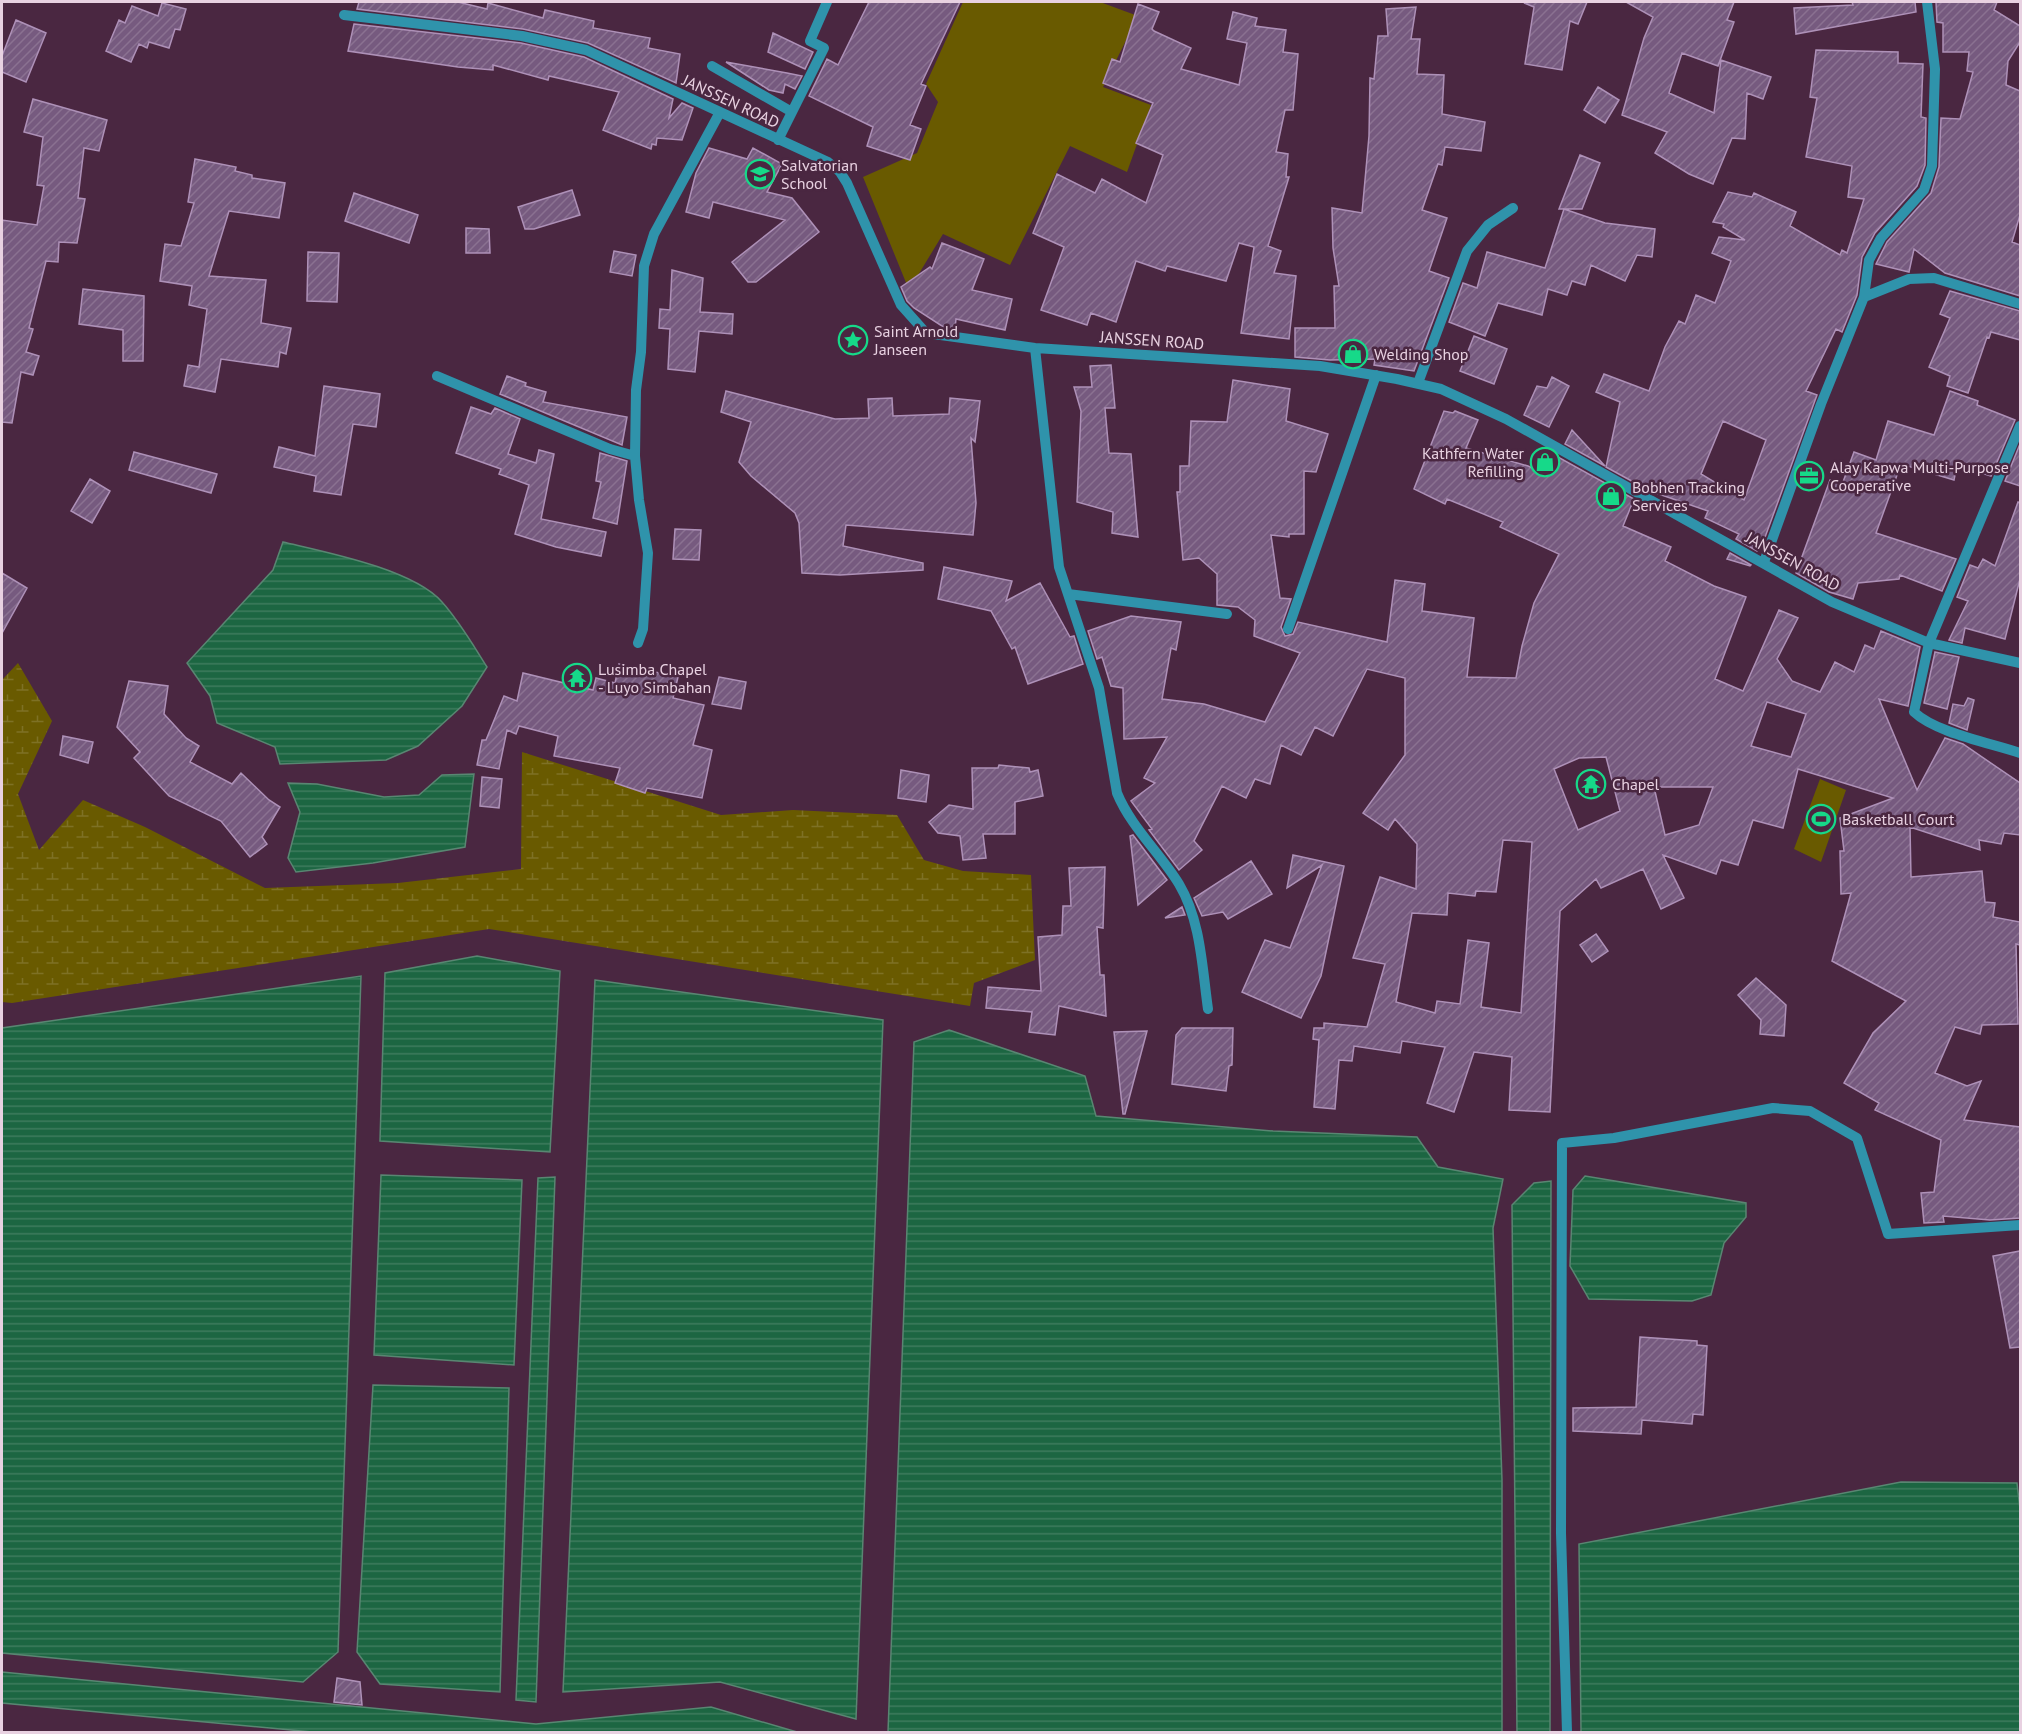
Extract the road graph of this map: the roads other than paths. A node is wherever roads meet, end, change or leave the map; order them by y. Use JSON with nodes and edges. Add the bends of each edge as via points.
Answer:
{"nodes":[{"id":1,"x":826,"y":2,"type":"edge"},
{"id":2,"x":1927,"y":2,"type":"edge"},
{"id":3,"x":344,"y":15,"type":"dead end"},
{"id":4,"x":712,"y":66,"type":"dead end"},
{"id":5,"x":792,"y":112,"type":"junction"},
{"id":6,"x":719,"y":114,"type":"junction"},
{"id":7,"x":778,"y":140,"type":"junction"},
{"id":8,"x":1513,"y":208,"type":"dead end"},
{"id":9,"x":1864,"y":297,"type":"junction"},
{"id":10,"x":2020,"y":304,"type":"edge"},
{"id":11,"x":1035,"y":348,"type":"junction"},
{"id":12,"x":1376,"y":375,"type":"junction"},
{"id":13,"x":437,"y":376,"type":"dead end"},
{"id":14,"x":1418,"y":383,"type":"junction"},
{"id":15,"x":2020,"y":426,"type":"edge"},
{"id":16,"x":635,"y":456,"type":"junction"},
{"id":17,"x":1764,"y":562,"type":"junction"},
{"id":18,"x":1068,"y":594,"type":"junction"},
{"id":19,"x":1227,"y":614,"type":"dead end"},
{"id":20,"x":1288,"y":629,"type":"dead end"},
{"id":21,"x":638,"y":643,"type":"dead end"},
{"id":22,"x":1929,"y":643,"type":"junction"},
{"id":23,"x":2020,"y":663,"type":"edge"},
{"id":24,"x":2020,"y":753,"type":"edge"},
{"id":25,"x":1208,"y":1009,"type":"dead end"},
{"id":26,"x":2020,"y":1225,"type":"edge"},
{"id":27,"x":1567,"y":1732,"type":"edge"}],
"edges":[{"from":1,"to":5,"type":"street","via":[[810,41],[824,48]]},
{"from":2,"to":9,"type":"street","via":[[1935,69],[1932,166],[1924,190],[1881,238],[1869,260]]},
{"from":3,"to":6,"type":"street","name":"JANSSEN ROAD","via":[[522,36],[586,50]]},
{"from":4,"to":5,"type":"street"},
{"from":5,"to":7,"type":"street"},
{"from":6,"to":7,"type":"street","name":"JANSSEN ROAD"},
{"from":6,"to":16,"type":"street","via":[[654,234],[644,266]]},
{"from":7,"to":11,"type":"street","name":"JANSSEN ROAD","via":[[828,162],[840,172],[901,304],[926,333]]},
{"from":8,"to":14,"type":"street","via":[[1488,225],[1467,251]]},
{"from":9,"to":10,"type":"street","via":[[1909,279],[1934,278]]},
{"from":9,"to":17,"type":"street"},
{"from":11,"to":12,"type":"street","name":"JANSSEN ROAD","via":[[1320,366]]},
{"from":11,"to":18,"type":"street","via":[[1059,567]]},
{"from":12,"to":14,"type":"street","name":"JANSSEN ROAD"},
{"from":12,"to":20,"type":"street"},
{"from":13,"to":16,"type":"street"},
{"from":14,"to":17,"type":"street","name":"JANSSEN ROAD","via":[[1441,389],[1506,419]]},
{"from":15,"to":22,"type":"street"},
{"from":16,"to":21,"type":"street","via":[[648,553],[644,629]]},
{"from":17,"to":22,"type":"street","name":"JANSSEN ROAD","via":[[1832,602]]},
{"from":18,"to":19,"type":"street"},
{"from":18,"to":25,"type":"street","via":[[1099,688],[1117,793],[1179,885],[1196,927]]},
{"from":22,"to":23,"type":"street","name":"JANSSEN ROAD"},
{"from":22,"to":24,"type":"street","via":[[1914,712],[1945,728]]},
{"from":26,"to":27,"type":"street","via":[[1888,1234],[1857,1138],[1810,1111],[1773,1108],[1614,1138],[1562,1143],[1561,1533]]}]}
